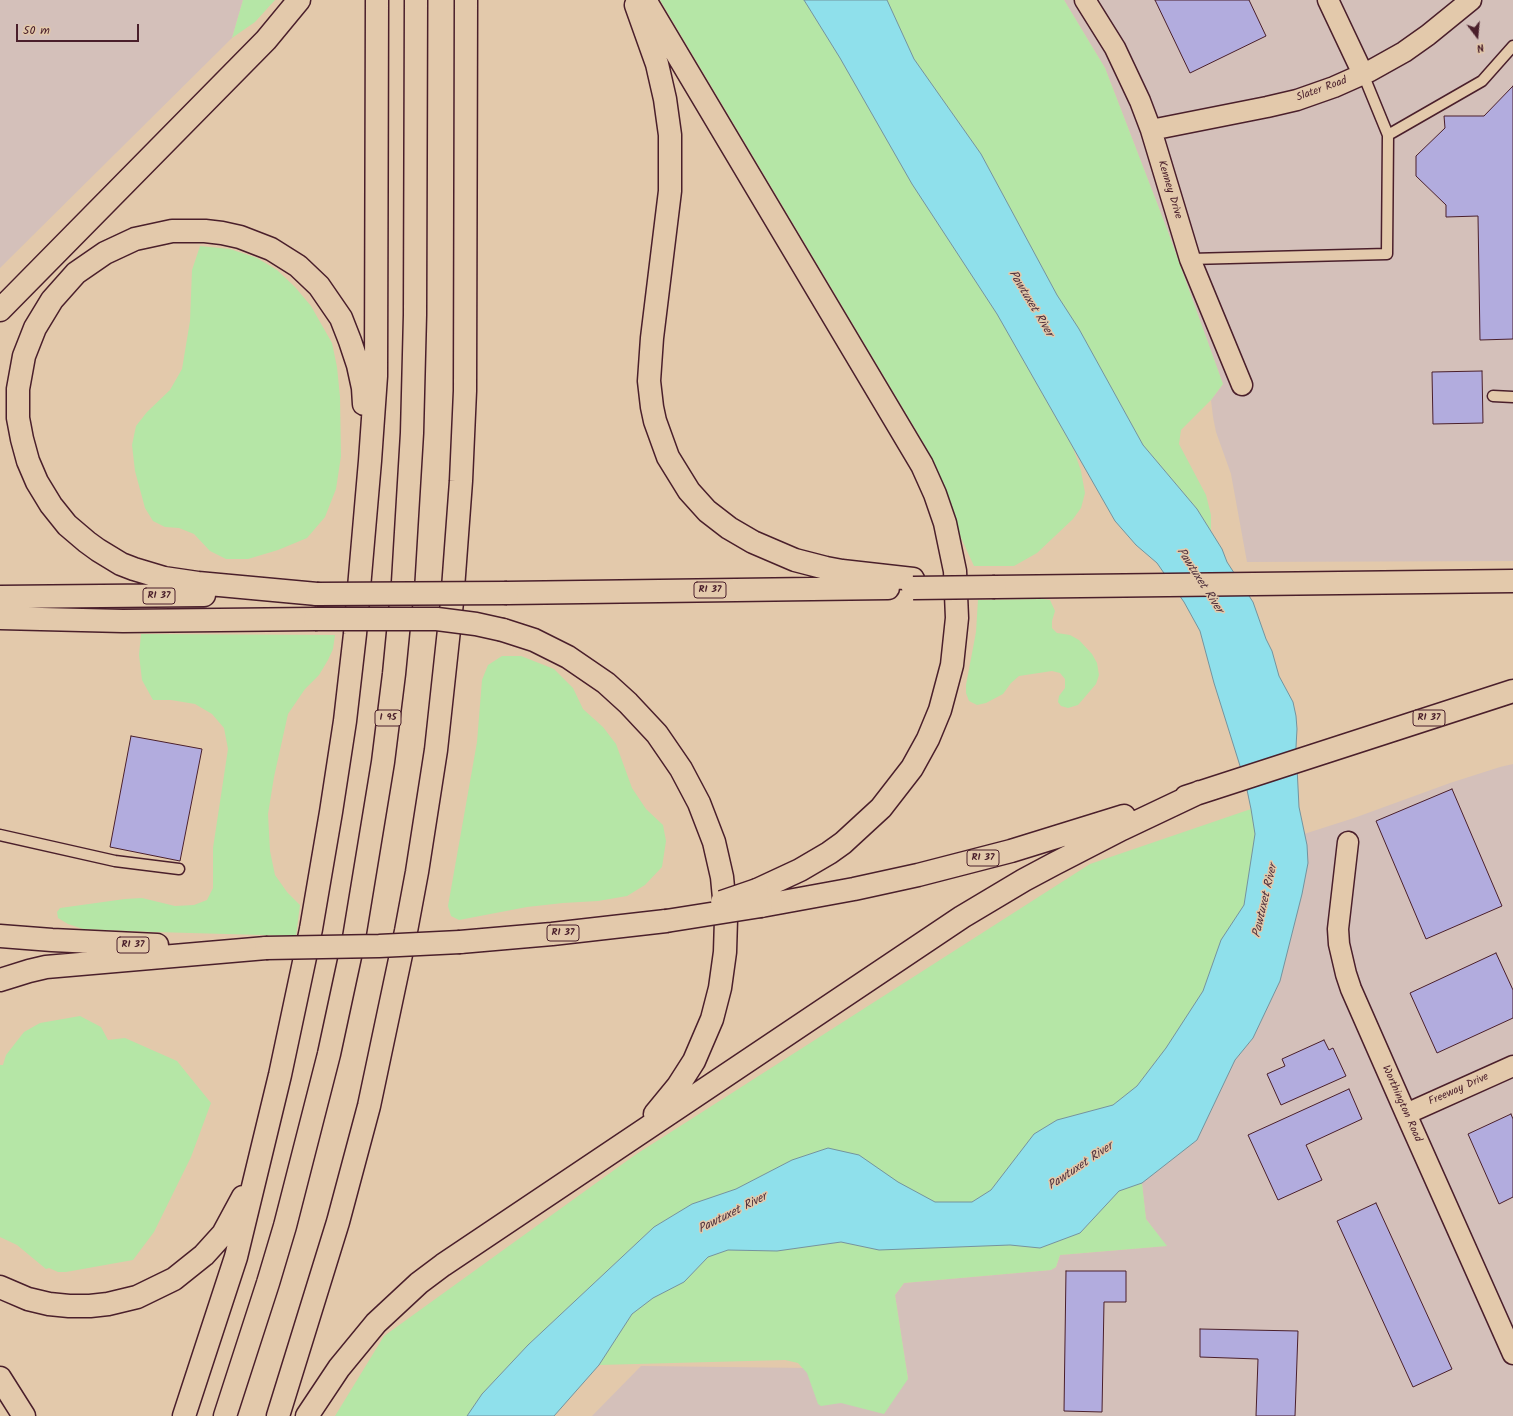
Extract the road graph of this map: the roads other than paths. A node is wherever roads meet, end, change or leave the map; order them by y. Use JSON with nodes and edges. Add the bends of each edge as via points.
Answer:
{"nodes":[{"id":1,"x":299,"y":0,"type":"edge"},
{"id":2,"x":377,"y":0,"type":"edge"},
{"id":3,"x":416,"y":0,"type":"edge"},
{"id":4,"x":466,"y":0,"type":"edge"},
{"id":5,"x":634,"y":0,"type":"edge"},
{"id":6,"x":645,"y":0,"type":"edge"},
{"id":7,"x":1085,"y":0,"type":"edge"},
{"id":8,"x":1328,"y":0,"type":"edge"},
{"id":9,"x":1471,"y":0,"type":"edge"},
{"id":10,"x":1513,"y":46,"type":"edge"},
{"id":11,"x":1363,"y":74,"type":"junction"},
{"id":12,"x":1151,"y":130,"type":"junction"},
{"id":13,"x":1388,"y":135,"type":"junction"},
{"id":14,"x":1190,"y":259,"type":"junction"},
{"id":15,"x":0,"y":310,"type":"edge"},
{"id":16,"x":1242,"y":385,"type":"dead end"},
{"id":17,"x":1493,"y":396,"type":"dead end"},
{"id":18,"x":1513,"y":397,"type":"edge"},
{"id":19,"x":365,"y":516,"type":"junction"},
{"id":20,"x":1513,"y":576,"type":"edge"},
{"id":21,"x":1513,"y":581,"type":"edge"},
{"id":22,"x":1438,"y":582,"type":"junction"},
{"id":23,"x":913,"y":583,"type":"junction"},
{"id":24,"x":317,"y":594,"type":"junction"},
{"id":25,"x":0,"y":597,"type":"edge"},
{"id":26,"x":0,"y":618,"type":"edge"},
{"id":27,"x":1513,"y":691,"type":"edge"},
{"id":28,"x":1200,"y":792,"type":"junction"},
{"id":29,"x":0,"y":835,"type":"edge"},
{"id":30,"x":1348,"y":842,"type":"dead end"},
{"id":31,"x":179,"y":869,"type":"dead end"},
{"id":32,"x":759,"y":898,"type":"junction"},
{"id":33,"x":0,"y":936,"type":"edge"},
{"id":34,"x":266,"y":948,"type":"junction"},
{"id":35,"x":0,"y":980,"type":"edge"},
{"id":36,"x":1513,"y":1066,"type":"edge"},
{"id":37,"x":1406,"y":1114,"type":"junction"},
{"id":38,"x":619,"y":1147,"type":"junction"},
{"id":39,"x":262,"y":1148,"type":"junction"},
{"id":40,"x":0,"y":1287,"type":"edge"},
{"id":41,"x":1513,"y":1354,"type":"edge"},
{"id":42,"x":0,"y":1378,"type":"edge"},
{"id":43,"x":24,"y":1416,"type":"edge"},
{"id":44,"x":184,"y":1416,"type":"edge"},
{"id":45,"x":225,"y":1416,"type":"edge"},
{"id":46,"x":278,"y":1416,"type":"edge"},
{"id":47,"x":307,"y":1416,"type":"edge"}],
"edges":[{"from":1,"to":15,"type":"highway","via":[[260,45]]},
{"from":2,"to":19,"type":"highway","via":[[376,376]]},
{"from":3,"to":45,"type":"highway","number":"I 95","via":[[413,419],[403,582],[384,754],[358,916],[329,1054],[283,1233]]},
{"from":4,"to":46,"type":"highway","via":[[465,391],[452,602],[437,743],[420,857],[369,1106],[338,1222]]},
{"from":5,"to":23,"type":"highway","via":[[657,64],[670,135],[670,191],[649,381],[655,421],[668,457],[689,491],[707,511],[753,542],[795,560],[826,568]]},
{"from":6,"to":32,"type":"highway","via":[[922,464],[945,523],[955,571],[957,618],[952,665],[936,720],[912,768],[881,808],[843,843]]},
{"from":7,"to":12,"type":"street","name":"Kenney Drive","via":[[1115,48]]},
{"from":8,"to":11,"type":"street"},
{"from":9,"to":11,"type":"street","name":"Slater Road","via":[[1410,48]]},
{"from":10,"to":13,"type":"lane","via":[[1482,82]]},
{"from":11,"to":12,"type":"street","name":"Slater Road","via":[[1297,100]]},
{"from":11,"to":13,"type":"lane"},
{"from":12,"to":14,"type":"street","name":"Kenney Drive"},
{"from":13,"to":14,"type":"lane","via":[[1387,254]]},
{"from":14,"to":16,"type":"street","name":"Kenney Drive"},
{"from":17,"to":18,"type":"lane"},
{"from":19,"to":24,"type":"highway","via":[[365,415],[358,365],[346,329],[335,308],[319,286],[298,266],[270,248],[240,237],[204,231],[172,231],[135,240],[105,253],[76,273],[52,300],[35,328],[24,356],[18,389],[18,418],[24,450],[32,472],[44,494],[67,525],[109,557],[148,574],[192,582]]},
{"from":19,"to":39,"type":"highway","via":[[352,663],[332,812],[298,994]]},
{"from":20,"to":22,"type":"highway"},
{"from":21,"to":22,"type":"highway","number":"RI 37"},
{"from":22,"to":23,"type":"highway","number":"RI 37","bridge":true,"via":[[994,587]]},
{"from":23,"to":24,"type":"highway","number":"RI 37","bridge":true,"via":[[507,593]]},
{"from":24,"to":25,"type":"highway","number":"RI 37"},
{"from":26,"to":38,"type":"highway","bridge":true,"via":[[123,621],[437,619],[503,630],[544,644],[606,682],[638,712],[666,746],[688,780],[709,830],[719,865],[725,905],[725,947],[720,988],[712,1019],[694,1061],[678,1086],[648,1122]]},
{"from":27,"to":28,"type":"highway","number":"RI 37"},
{"from":28,"to":32,"type":"highway","number":"RI 37","via":[[1046,840],[918,875],[854,889]]},
{"from":28,"to":38,"type":"highway","via":[[1110,835],[993,898]]},
{"from":29,"to":31,"type":"lane","via":[[115,861]]},
{"from":30,"to":37,"type":"street","name":"Worthington Road","via":[[1338,929],[1342,960],[1351,989]]},
{"from":32,"to":34,"type":"highway","number":"RI 37","bridge":true,"via":[[666,920],[552,934],[379,946]]},
{"from":33,"to":34,"type":"highway","number":"RI 37","via":[[128,945]]},
{"from":34,"to":35,"type":"highway","via":[[46,967]]},
{"from":36,"to":37,"type":"street","name":"Freeway Drive"},
{"from":37,"to":41,"type":"street","name":"Worthington Road"},
{"from":38,"to":47,"type":"highway","via":[[419,1283],[362,1339]]},
{"from":39,"to":40,"type":"highway","via":[[244,1194],[223,1234],[194,1264],[163,1285],[138,1297],[90,1306],[49,1304],[28,1299]]},
{"from":39,"to":44,"type":"highway","via":[[236,1257]]},
{"from":42,"to":43,"type":"highway"}]}
